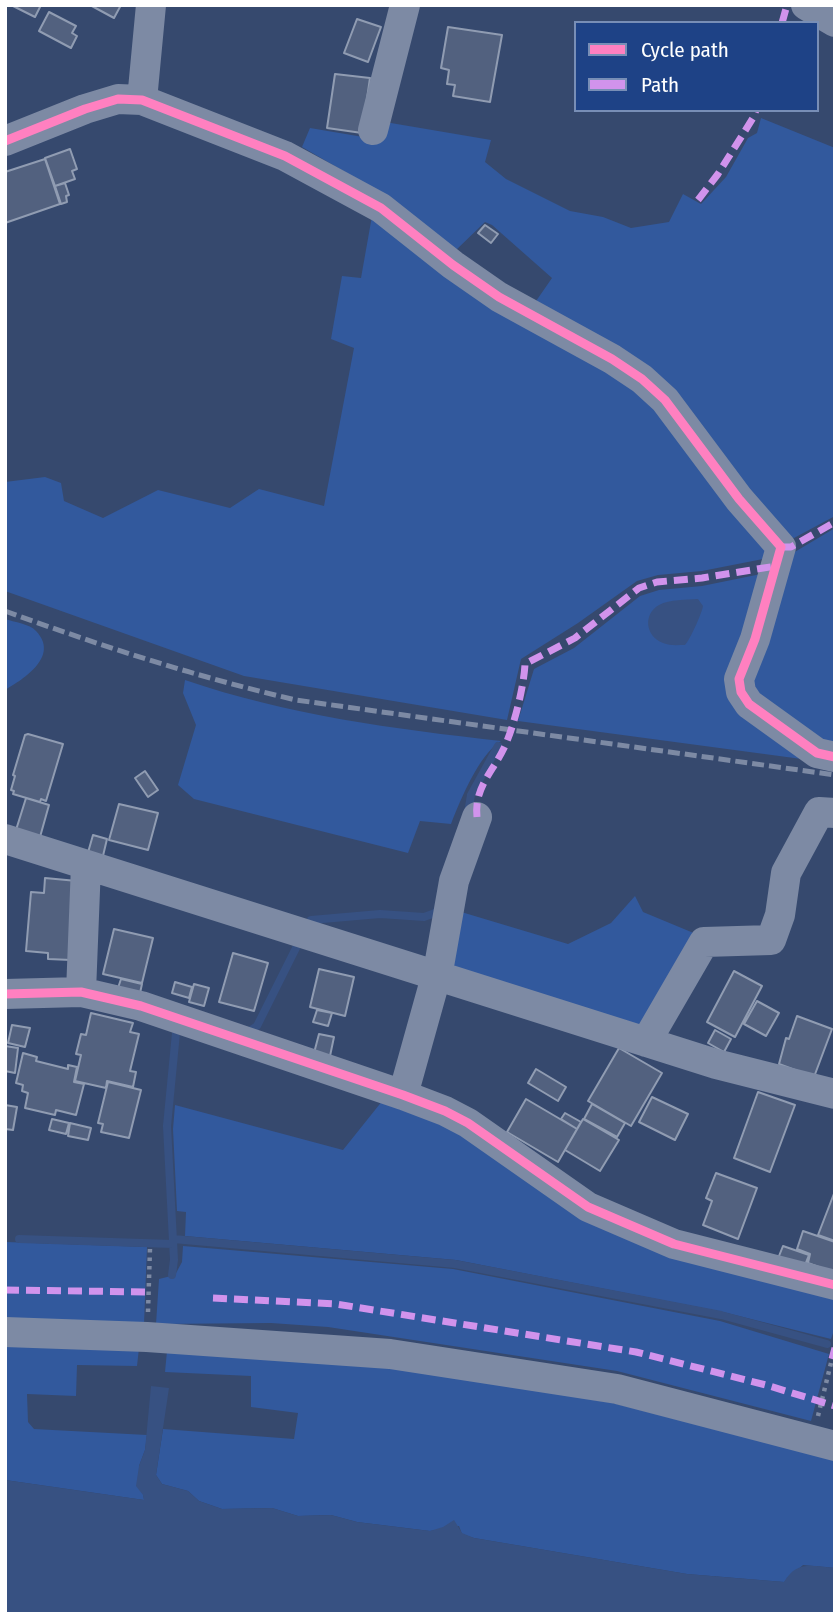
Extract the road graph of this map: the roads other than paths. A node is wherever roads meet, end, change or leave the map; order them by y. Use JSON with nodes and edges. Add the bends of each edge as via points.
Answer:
{"nodes":[{"id":1,"x":151,"y":5,"type":"edge"},
{"id":2,"x":405,"y":5,"type":"edge"},
{"id":3,"x":806,"y":5,"type":"edge"},
{"id":4,"x":835,"y":22,"type":"edge"},
{"id":5,"x":142,"y":100,"type":"junction"},
{"id":6,"x":373,"y":130,"type":"dead end"},
{"id":7,"x":5,"y":141,"type":"edge"},
{"id":8,"x":835,"y":757,"type":"edge"},
{"id":9,"x":835,"y":813,"type":"edge"},
{"id":10,"x":477,"y":817,"type":"dead end"},
{"id":11,"x":5,"y":839,"type":"edge"},
{"id":12,"x":86,"y":864,"type":"junction"},
{"id":13,"x":436,"y":975,"type":"junction"},
{"id":14,"x":80,"y":992,"type":"junction"},
{"id":15,"x":5,"y":994,"type":"edge"},
{"id":16,"x":646,"y":1042,"type":"junction"},
{"id":17,"x":835,"y":1094,"type":"edge"},
{"id":18,"x":403,"y":1095,"type":"junction"},
{"id":19,"x":835,"y":1285,"type":"edge"},
{"id":20,"x":5,"y":1332,"type":"edge"},
{"id":21,"x":823,"y":1442,"type":"edge"}],
"edges":[{"from":1,"to":5,"type":"street"},
{"from":2,"to":6,"type":"street"},
{"from":3,"to":4,"type":"street"},
{"from":5,"to":7,"type":"street","via":[[118,99],[85,108]]},
{"from":5,"to":8,"type":"street","via":[[285,156],[381,208],[499,297],[612,359],[665,400],[781,547],[739,679],[741,692],[750,704],[817,753]]},
{"from":9,"to":16,"type":"street","via":[[820,812],[786,873],[771,940],[704,942]]},
{"from":10,"to":13,"type":"street","via":[[454,881]]},
{"from":11,"to":12,"type":"street"},
{"from":12,"to":13,"type":"street"},
{"from":12,"to":14,"type":"street"},
{"from":13,"to":16,"type":"street"},
{"from":13,"to":18,"type":"street"},
{"from":14,"to":15,"type":"street"},
{"from":14,"to":18,"type":"street","via":[[141,1006]]},
{"from":16,"to":17,"type":"street"},
{"from":18,"to":19,"type":"street","via":[[468,1123],[588,1207],[674,1244]]},
{"from":20,"to":21,"type":"street","via":[[390,1354],[617,1388]]}]}
